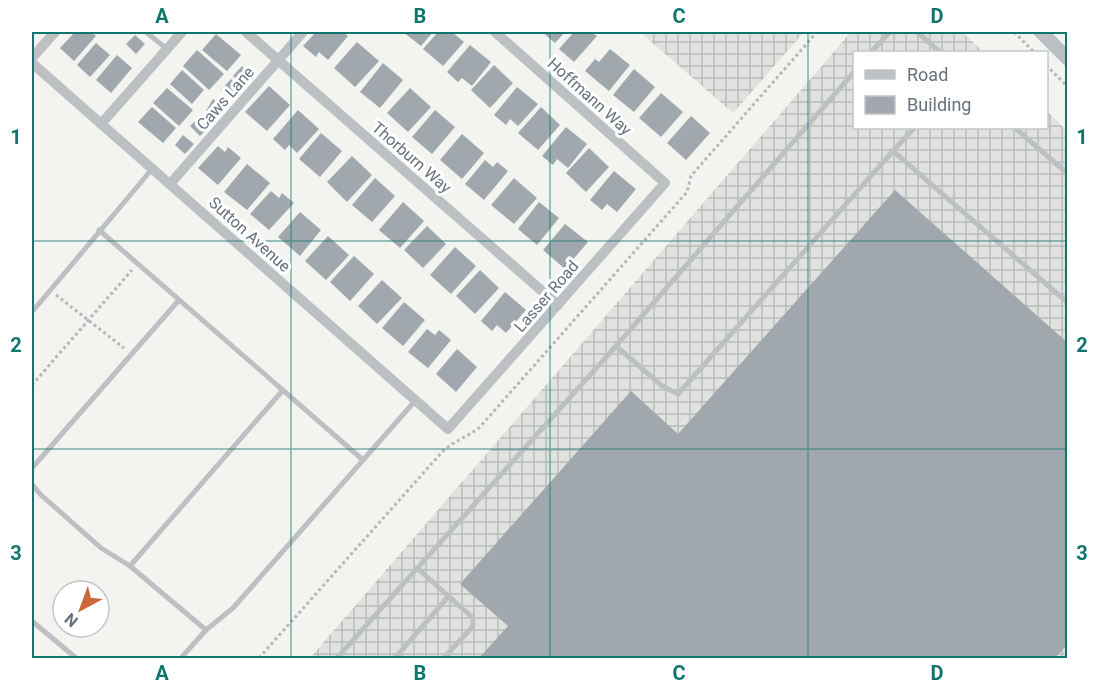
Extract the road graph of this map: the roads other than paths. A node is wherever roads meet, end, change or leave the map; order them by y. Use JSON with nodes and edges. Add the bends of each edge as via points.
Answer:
{"nodes":[{"id":1,"x":55,"y":32,"type":"edge"},
{"id":2,"x":146,"y":32,"type":"edge"},
{"id":3,"x":182,"y":32,"type":"edge"},
{"id":4,"x":246,"y":32,"type":"edge"},
{"id":5,"x":303,"y":32,"type":"edge"},
{"id":6,"x":495,"y":32,"type":"edge"},
{"id":7,"x":890,"y":32,"type":"edge"},
{"id":8,"x":917,"y":32,"type":"edge"},
{"id":9,"x":1041,"y":32,"type":"edge"},
{"id":10,"x":167,"y":49,"type":"junction"},
{"id":11,"x":872,"y":51,"type":"edge"},
{"id":12,"x":939,"y":51,"type":"edge"},
{"id":13,"x":1066,"y":54,"type":"edge"},
{"id":14,"x":32,"y":58,"type":"edge"},
{"id":15,"x":279,"y":60,"type":"junction"},
{"id":16,"x":32,"y":63,"type":"edge"},
{"id":17,"x":853,"y":74,"type":"edge"},
{"id":18,"x":101,"y":124,"type":"junction"},
{"id":19,"x":913,"y":129,"type":"edge"},
{"id":20,"x":1016,"y":129,"type":"edge"},
{"id":21,"x":893,"y":151,"type":"junction"},
{"id":22,"x":153,"y":168,"type":"junction"},
{"id":23,"x":1068,"y":174,"type":"edge"},
{"id":24,"x":665,"y":183,"type":"joint"},
{"id":25,"x":170,"y":184,"type":"junction"},
{"id":26,"x":99,"y":230,"type":"junction"},
{"id":27,"x":179,"y":300,"type":"junction"},
{"id":28,"x":1068,"y":303,"type":"edge"},
{"id":29,"x":558,"y":305,"type":"junction"},
{"id":30,"x":32,"y":312,"type":"edge"},
{"id":31,"x":616,"y":346,"type":"junction"},
{"id":32,"x":283,"y":390,"type":"junction"},
{"id":33,"x":415,"y":401,"type":"junction"},
{"id":34,"x":448,"y":429,"type":"joint"},
{"id":35,"x":363,"y":460,"type":"junction"},
{"id":36,"x":32,"y":468,"type":"edge"},
{"id":37,"x":32,"y":484,"type":"edge"},
{"id":38,"x":130,"y":566,"type":"junction"},
{"id":39,"x":417,"y":568,"type":"junction"},
{"id":40,"x":448,"y":597,"type":"junction"},
{"id":41,"x":32,"y":621,"type":"edge"},
{"id":42,"x":206,"y":630,"type":"junction"},
{"id":43,"x":76,"y":658,"type":"edge"},
{"id":44,"x":181,"y":658,"type":"edge"},
{"id":45,"x":337,"y":658,"type":"edge"},
{"id":46,"x":395,"y":658,"type":"edge"},
{"id":47,"x":444,"y":658,"type":"edge"}],
"edges":[{"from":1,"to":14,"type":"street"},
{"from":2,"to":10,"type":"lane"},
{"from":3,"to":10,"type":"street"},
{"from":4,"to":15,"type":"street","name":"Thorburn Way"},
{"from":5,"to":15,"type":"street","name":"Caws Lane"},
{"from":6,"to":24,"type":"street","name":"Hoffmann Way"},
{"from":7,"to":11,"type":"lane"},
{"from":8,"to":12,"type":"lane"},
{"from":9,"to":13,"type":"street"},
{"from":10,"to":18,"type":"street"},
{"from":15,"to":25,"type":"street","name":"Caws Lane"},
{"from":15,"to":29,"type":"street","name":"Thorburn Way"},
{"from":16,"to":18,"type":"street","name":"Sutton Avenue"},
{"from":17,"to":31,"type":"lane"},
{"from":18,"to":22,"type":"street","name":"Sutton Avenue"},
{"from":19,"to":21,"type":"lane"},
{"from":20,"to":23,"type":"lane"},
{"from":21,"to":28,"type":"lane"},
{"from":21,"to":31,"type":"lane","via":[[678,394],[662,386]]},
{"from":22,"to":25,"type":"street","name":"Sutton Avenue"},
{"from":22,"to":26,"type":"lane"},
{"from":24,"to":29,"type":"street","name":"Lasser Road"},
{"from":25,"to":33,"type":"street","name":"Sutton Avenue"},
{"from":26,"to":27,"type":"lane"},
{"from":26,"to":30,"type":"lane"},
{"from":27,"to":32,"type":"lane"},
{"from":27,"to":36,"type":"lane"},
{"from":29,"to":34,"type":"street","name":"Lasser Road"},
{"from":31,"to":39,"type":"lane"},
{"from":32,"to":35,"type":"lane"},
{"from":32,"to":38,"type":"lane"},
{"from":33,"to":34,"type":"street","name":"Sutton Avenue"},
{"from":33,"to":35,"type":"lane"},
{"from":35,"to":42,"type":"lane","via":[[233,608]]},
{"from":37,"to":38,"type":"lane","via":[[101,548]]},
{"from":38,"to":42,"type":"lane"},
{"from":39,"to":40,"type":"lane"},
{"from":39,"to":45,"type":"lane"},
{"from":40,"to":46,"type":"lane"},
{"from":40,"to":47,"type":"lane","via":[[473,618],[473,626]]},
{"from":41,"to":43,"type":"lane"},
{"from":42,"to":44,"type":"lane"}]}
